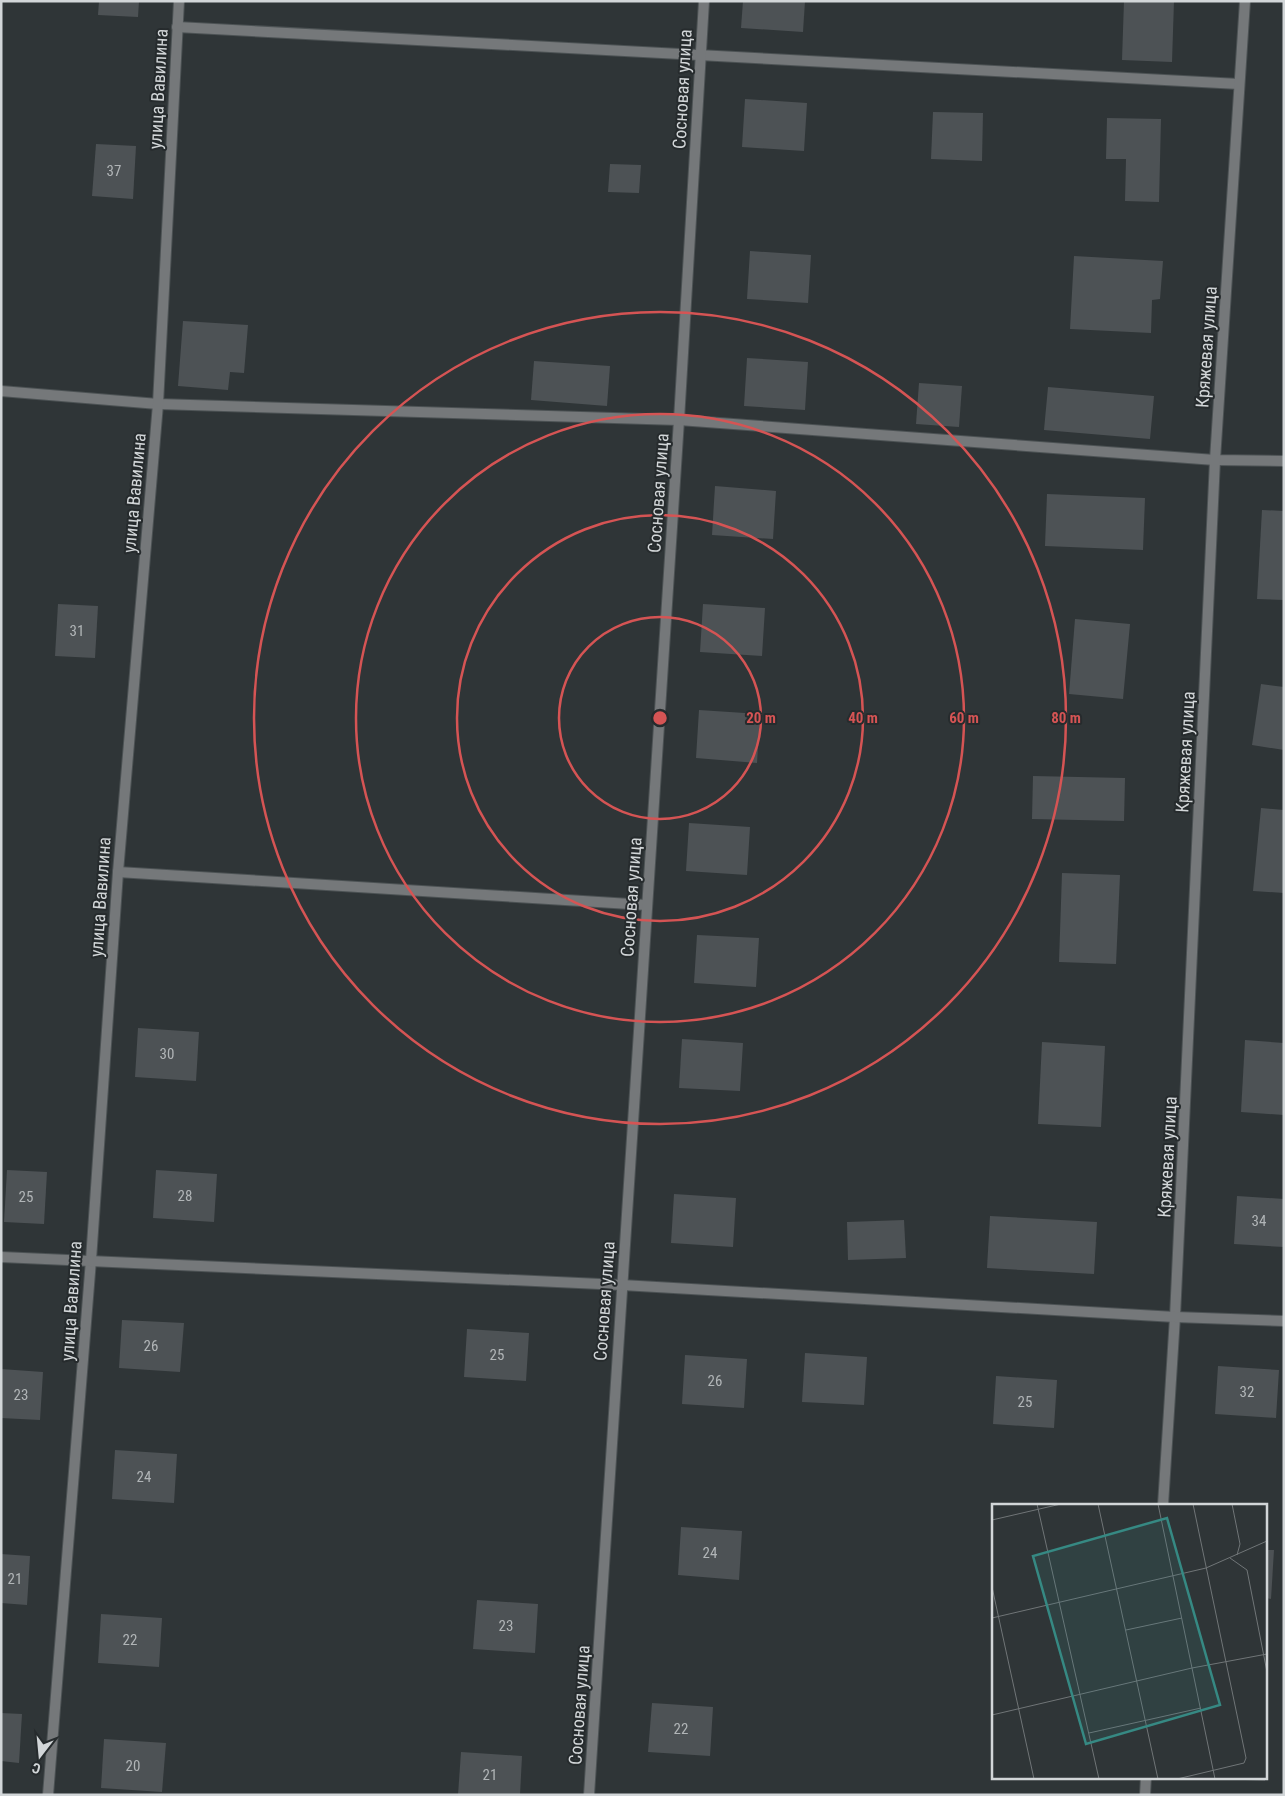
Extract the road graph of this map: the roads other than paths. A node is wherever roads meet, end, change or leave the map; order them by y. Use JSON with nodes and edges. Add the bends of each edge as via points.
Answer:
{"nodes":[{"id":1,"x":179,"y":1,"type":"edge"},
{"id":2,"x":704,"y":1,"type":"edge"},
{"id":3,"x":1245,"y":1,"type":"edge"},
{"id":4,"x":177,"y":27,"type":"junction"},
{"id":5,"x":700,"y":56,"type":"junction"},
{"id":6,"x":1239,"y":84,"type":"junction"},
{"id":7,"x":1,"y":390,"type":"edge"},
{"id":8,"x":158,"y":404,"type":"junction"},
{"id":9,"x":679,"y":420,"type":"junction"},
{"id":10,"x":1215,"y":460,"type":"junction"},
{"id":11,"x":1284,"y":461,"type":"edge"},
{"id":12,"x":118,"y":872,"type":"junction"},
{"id":13,"x":646,"y":905,"type":"junction"},
{"id":14,"x":1,"y":1257,"type":"edge"},
{"id":15,"x":91,"y":1260,"type":"junction"},
{"id":16,"x":622,"y":1286,"type":"junction"},
{"id":17,"x":1175,"y":1317,"type":"junction"},
{"id":18,"x":1284,"y":1321,"type":"edge"},
{"id":19,"x":1163,"y":1504,"type":"edge"},
{"id":20,"x":1146,"y":1778,"type":"edge"},
{"id":21,"x":48,"y":1795,"type":"edge"},
{"id":22,"x":589,"y":1795,"type":"edge"},
{"id":23,"x":1145,"y":1795,"type":"edge"}],
"edges":[{"from":1,"to":4,"type":"street","name":"улица Вавилина"},
{"from":2,"to":5,"type":"street","name":"Сосновая улица"},
{"from":3,"to":6,"type":"street","name":"Кряжевая улица"},
{"from":4,"to":5,"type":"street"},
{"from":4,"to":8,"type":"street","name":"улица Вавилина"},
{"from":5,"to":6,"type":"street"},
{"from":5,"to":9,"type":"street","name":"Сосновая улица"},
{"from":6,"to":10,"type":"street","name":"Кряжевая улица"},
{"from":7,"to":8,"type":"street"},
{"from":8,"to":9,"type":"street"},
{"from":8,"to":12,"type":"street","name":"улица Вавилина"},
{"from":9,"to":10,"type":"street"},
{"from":9,"to":13,"type":"street","name":"Сосновая улица"},
{"from":10,"to":11,"type":"street"},
{"from":10,"to":17,"type":"street","name":"Кряжевая улица"},
{"from":12,"to":13,"type":"street"},
{"from":12,"to":15,"type":"street","name":"улица Вавилина"},
{"from":13,"to":16,"type":"street","name":"Сосновая улица"},
{"from":14,"to":15,"type":"street"},
{"from":15,"to":16,"type":"street"},
{"from":15,"to":21,"type":"street","name":"улица Вавилина"},
{"from":16,"to":17,"type":"street"},
{"from":16,"to":22,"type":"street","name":"Сосновая улица"},
{"from":17,"to":18,"type":"street"},
{"from":17,"to":19,"type":"street","name":"Кряжевая улица"},
{"from":20,"to":23,"type":"street"}]}
